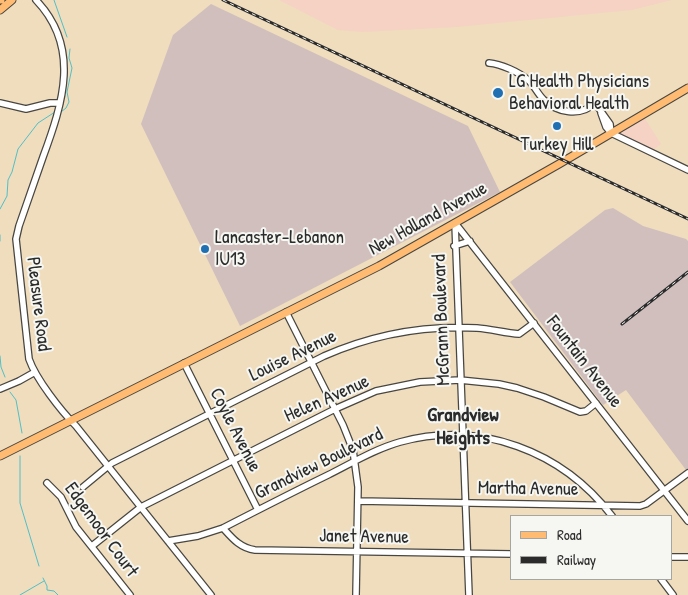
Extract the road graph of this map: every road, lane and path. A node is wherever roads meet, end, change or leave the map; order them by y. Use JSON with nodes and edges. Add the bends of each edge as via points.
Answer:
{"nodes":[{"id":1,"x":12,"y":0,"type":"edge"},
{"id":2,"x":36,"y":0,"type":"edge"},
{"id":3,"x":0,"y":10,"type":"edge"},
{"id":4,"x":489,"y":63,"type":"dead end"},
{"id":5,"x":688,"y":88,"type":"edge"},
{"id":6,"x":0,"y":103,"type":"edge"},
{"id":7,"x":60,"y":103,"type":"junction"},
{"id":8,"x":0,"y":107,"type":"edge"},
{"id":9,"x":16,"y":108,"type":"junction"},
{"id":10,"x":611,"y":133,"type":"junction"},
{"id":11,"x":688,"y":170,"type":"edge"},
{"id":12,"x":454,"y":223,"type":"junction"},
{"id":13,"x":470,"y":241,"type":"junction"},
{"id":14,"x":454,"y":246,"type":"junction"},
{"id":15,"x":286,"y":312,"type":"junction"},
{"id":16,"x":534,"y":323,"type":"junction"},
{"id":17,"x":458,"y":327,"type":"junction"},
{"id":18,"x":312,"y":362,"type":"junction"},
{"id":19,"x":184,"y":363,"type":"junction"},
{"id":20,"x":35,"y":372,"type":"junction"},
{"id":21,"x":460,"y":380,"type":"junction"},
{"id":22,"x":0,"y":389,"type":"edge"},
{"id":23,"x":596,"y":403,"type":"junction"},
{"id":24,"x":335,"y":409,"type":"junction"},
{"id":25,"x":210,"y":414,"type":"junction"},
{"id":26,"x":71,"y":420,"type":"junction"},
{"id":27,"x":462,"y":436,"type":"junction"},
{"id":28,"x":0,"y":456,"type":"edge"},
{"id":29,"x":233,"y":460,"type":"junction"},
{"id":30,"x":355,"y":461,"type":"junction"},
{"id":31,"x":108,"y":466,"type":"junction"},
{"id":32,"x":688,"y":473,"type":"edge"},
{"id":33,"x":47,"y":483,"type":"dead end"},
{"id":34,"x":83,"y":487,"type":"dead end"},
{"id":35,"x":664,"y":490,"type":"junction"},
{"id":36,"x":358,"y":501,"type":"junction"},
{"id":37,"x":465,"y":503,"type":"junction"},
{"id":38,"x":603,"y":505,"type":"junction"},
{"id":39,"x":141,"y":507,"type":"junction"},
{"id":40,"x":258,"y":510,"type":"junction"},
{"id":41,"x":611,"y":515,"type":"edge"},
{"id":42,"x":688,"y":521,"type":"edge"},
{"id":43,"x":223,"y":528,"type":"junction"},
{"id":44,"x":168,"y":542,"type":"junction"},
{"id":45,"x":92,"y":546,"type":"junction"},
{"id":46,"x":357,"y":552,"type":"junction"},
{"id":47,"x":467,"y":553,"type":"junction"},
{"id":48,"x":510,"y":554,"type":"edge"},
{"id":49,"x":673,"y":557,"type":"edge"},
{"id":50,"x":688,"y":557,"type":"edge"},
{"id":51,"x":662,"y":580,"type":"edge"},
{"id":52,"x":130,"y":595,"type":"edge"},
{"id":53,"x":211,"y":595,"type":"edge"},
{"id":54,"x":356,"y":595,"type":"edge"},
{"id":55,"x":469,"y":595,"type":"edge"},
{"id":56,"x":673,"y":595,"type":"edge"}],
"edges":[{"from":1,"to":3,"type":"main road"},
{"from":2,"to":7,"type":"street","name":"Pleasure Road","via":[[54,23],[61,41],[64,67]]},
{"from":4,"to":10,"type":"street","via":[[525,78],[544,100],[562,110],[576,112],[589,108],[595,102],[610,124]]},
{"from":5,"to":10,"type":"main road","name":"New Holland Avenue"},
{"from":6,"to":9,"type":"street"},
{"from":7,"to":9,"type":"street"},
{"from":7,"to":20,"type":"street","name":"Pleasure Road","via":[[16,239],[27,350]]},
{"from":8,"to":9,"type":"street"},
{"from":10,"to":11,"type":"street"},
{"from":10,"to":12,"type":"main road","name":"New Holland Avenue"},
{"from":12,"to":13,"type":"street","name":"Fountain Avenue"},
{"from":12,"to":14,"type":"street","name":"McGrann Boulevard"},
{"from":12,"to":15,"type":"main road","name":"New Holland Avenue","via":[[367,272]]},
{"from":13,"to":14,"type":"street"},
{"from":13,"to":16,"type":"street","name":"Fountain Avenue"},
{"from":14,"to":17,"type":"street","name":"McGrann Boulevard"},
{"from":15,"to":18,"type":"street"},
{"from":15,"to":19,"type":"main road","name":"New Holland Avenue"},
{"from":16,"to":17,"type":"street","name":"Louise Avenue","via":[[519,334]]},
{"from":16,"to":23,"type":"street","name":"Fountain Avenue"},
{"from":17,"to":18,"type":"street","name":"Louise Avenue","via":[[373,337]]},
{"from":17,"to":21,"type":"street","name":"McGrann Boulevard"},
{"from":18,"to":24,"type":"street"},
{"from":18,"to":25,"type":"street","name":"Louise Avenue"},
{"from":19,"to":25,"type":"street","name":"Coyle Avenue"},
{"from":19,"to":26,"type":"main road","name":"New Holland Avenue"},
{"from":20,"to":22,"type":"street"},
{"from":20,"to":26,"type":"street","name":"Pleasure Road"},
{"from":21,"to":23,"type":"street","name":"Helen Avenue","via":[[517,388],[580,412]]},
{"from":21,"to":24,"type":"street","name":"Helen Avenue","via":[[398,386]]},
{"from":21,"to":27,"type":"street","name":"McGrann Boulevard"},
{"from":23,"to":35,"type":"street","name":"Fountain Avenue"},
{"from":24,"to":29,"type":"street","name":"Helen Avenue"},
{"from":24,"to":30,"type":"street"},
{"from":25,"to":29,"type":"street","name":"Coyle Avenue"},
{"from":25,"to":31,"type":"street","name":"Louise Avenue"},
{"from":26,"to":28,"type":"main road","name":"New Holland Avenue"},
{"from":26,"to":31,"type":"street","name":"Pleasure Road"},
{"from":27,"to":30,"type":"street","name":"Grandview Boulevard","via":[[400,442]]},
{"from":27,"to":37,"type":"street","name":"McGrann Boulevard"},
{"from":27,"to":38,"type":"street","name":"Grandview Boulevard","via":[[500,441],[538,454],[571,474]]},
{"from":29,"to":39,"type":"street","name":"Helen Avenue"},
{"from":29,"to":40,"type":"street","name":"Coyle Avenue"},
{"from":30,"to":36,"type":"street"},
{"from":30,"to":40,"type":"street","name":"Grandview Boulevard"},
{"from":31,"to":34,"type":"street","name":"Louise Avenue"},
{"from":31,"to":39,"type":"street","name":"Pleasure Road"},
{"from":32,"to":35,"type":"street","name":"Martha Avenue"},
{"from":33,"to":45,"type":"street","name":"Edgemoor Court","via":[[61,497],[74,524]]},
{"from":35,"to":38,"type":"street","name":"Martha Avenue","via":[[643,506]]},
{"from":35,"to":42,"type":"street","name":"Fountain Avenue"},
{"from":36,"to":37,"type":"street","name":"Martha Avenue"},
{"from":36,"to":46,"type":"street"},
{"from":37,"to":38,"type":"street","name":"Martha Avenue"},
{"from":37,"to":47,"type":"street","name":"McGrann Boulevard"},
{"from":38,"to":41,"type":"street","name":"Grandview Boulevard"},
{"from":39,"to":44,"type":"street","name":"Pleasure Road"},
{"from":39,"to":45,"type":"street","name":"Helen Avenue"},
{"from":40,"to":43,"type":"street","name":"Grandview Boulevard"},
{"from":43,"to":44,"type":"street","name":"Grandview Boulevard"},
{"from":43,"to":46,"type":"street","name":"Janet Avenue","via":[[239,544],[251,549]]},
{"from":44,"to":53,"type":"street","name":"Pleasure Road"},
{"from":45,"to":52,"type":"street","name":"Edgemoor Court"},
{"from":46,"to":47,"type":"street","name":"Janet Avenue"},
{"from":46,"to":54,"type":"street"},
{"from":47,"to":48,"type":"street","name":"Janet Avenue"},
{"from":47,"to":55,"type":"street","name":"McGrann Boulevard"},
{"from":49,"to":50,"type":"street"},
{"from":51,"to":56,"type":"street"}]}
